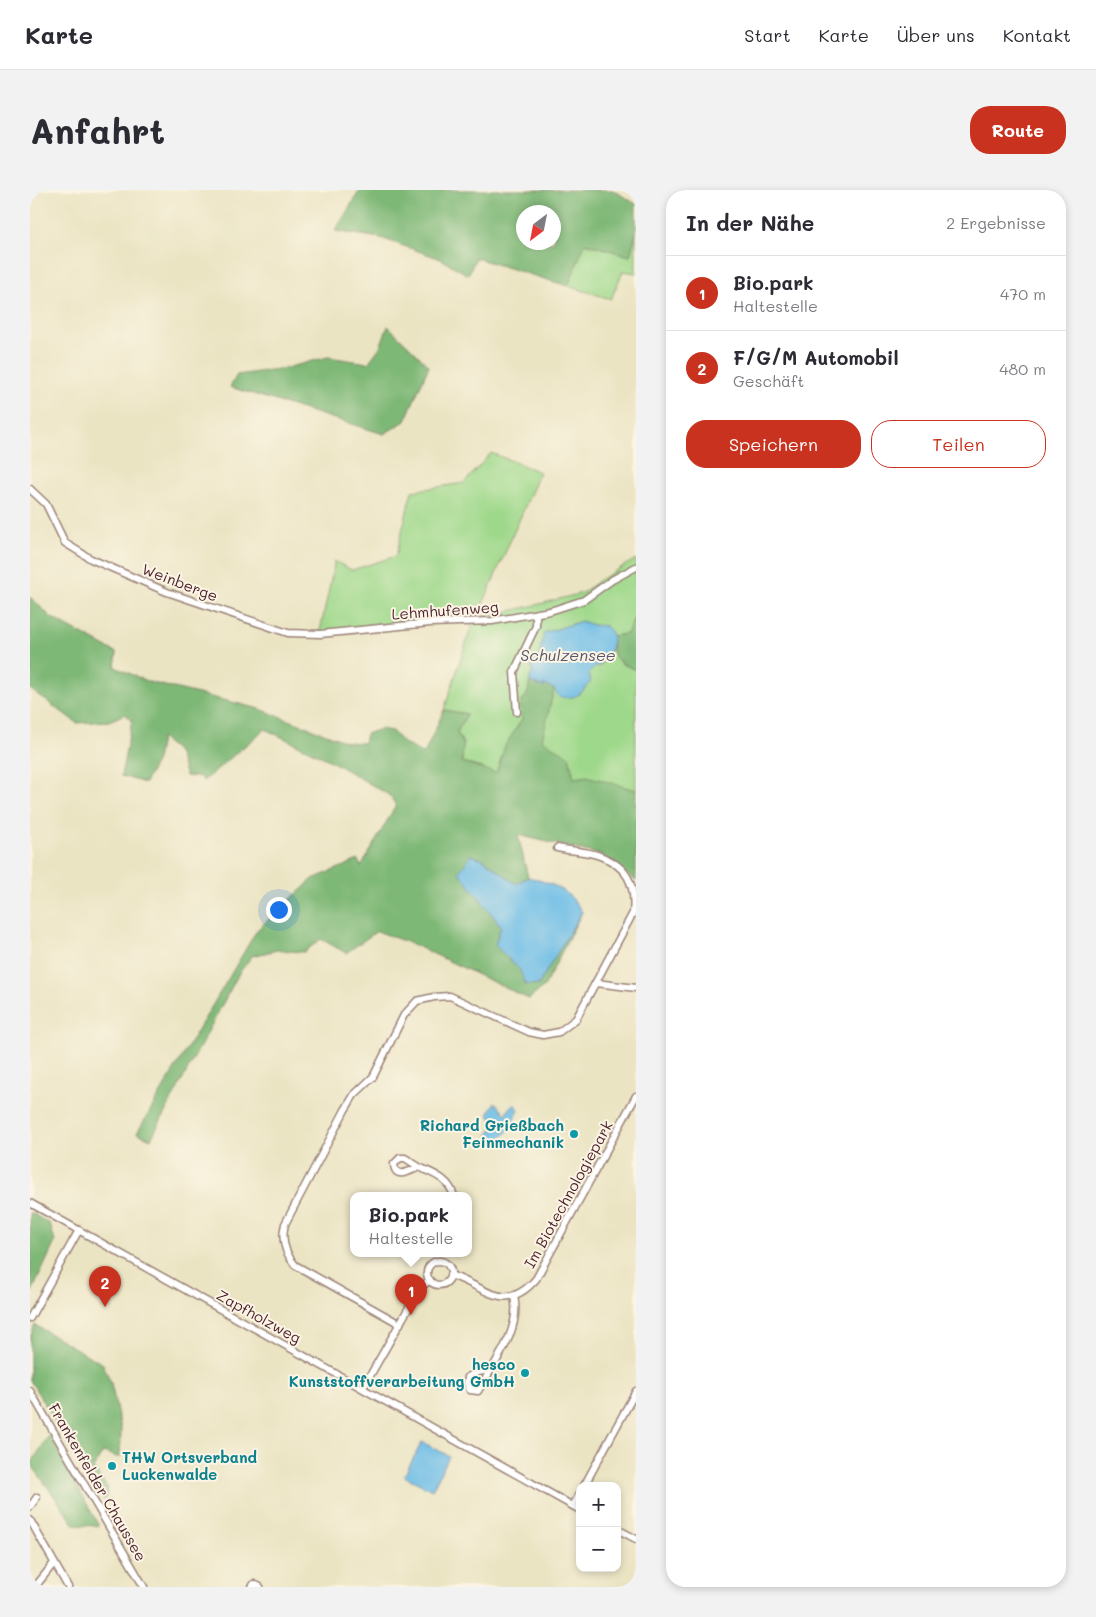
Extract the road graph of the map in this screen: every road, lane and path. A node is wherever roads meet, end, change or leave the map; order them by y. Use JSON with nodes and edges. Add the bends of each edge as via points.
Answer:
{"nodes":[{"id":1,"x":30,"y":489,"type":"edge"},
{"id":2,"x":636,"y":567,"type":"edge"},
{"id":3,"x":536,"y":614,"type":"junction"},
{"id":4,"x":355,"y":630,"type":"joint"},
{"id":5,"x":517,"y":712,"type":"dead end"},
{"id":6,"x":558,"y":848,"type":"dead end"},
{"id":7,"x":596,"y":983,"type":"junction"},
{"id":8,"x":636,"y":988,"type":"edge"},
{"id":9,"x":636,"y":1096,"type":"edge"},
{"id":10,"x":419,"y":1167,"type":"dead end"},
{"id":11,"x":453,"y":1192,"type":"edge"},
{"id":12,"x":30,"y":1203,"type":"edge"},
{"id":13,"x":79,"y":1230,"type":"junction"},
{"id":14,"x":440,"y":1257,"type":"edge"},
{"id":15,"x":450,"y":1275,"type":"junction"},
{"id":16,"x":430,"y":1280,"type":"junction"},
{"id":17,"x":514,"y":1296,"type":"junction"},
{"id":18,"x":30,"y":1318,"type":"edge"},
{"id":19,"x":400,"y":1324,"type":"junction"},
{"id":20,"x":490,"y":1370,"type":"junction"},
{"id":21,"x":363,"y":1388,"type":"junction"},
{"id":22,"x":30,"y":1391,"type":"edge"},
{"id":23,"x":636,"y":1391,"type":"edge"},
{"id":24,"x":586,"y":1482,"type":"edge"},
{"id":25,"x":37,"y":1497,"type":"dead end"},
{"id":26,"x":576,"y":1500,"type":"edge"},
{"id":27,"x":573,"y":1506,"type":"junction"},
{"id":28,"x":30,"y":1507,"type":"edge"},
{"id":29,"x":576,"y":1508,"type":"edge"},
{"id":30,"x":30,"y":1520,"type":"edge"},
{"id":31,"x":621,"y":1531,"type":"edge"},
{"id":32,"x":636,"y":1540,"type":"edge"},
{"id":33,"x":54,"y":1563,"type":"junction"},
{"id":34,"x":65,"y":1586,"type":"edge"},
{"id":35,"x":35,"y":1587,"type":"edge"},
{"id":36,"x":144,"y":1587,"type":"edge"},
{"id":37,"x":252,"y":1587,"type":"edge"},
{"id":38,"x":260,"y":1587,"type":"edge"}],
"edges":[{"from":1,"to":4,"type":"street","name":"Weinberge","via":[[46,504],[64,543],[91,559],[166,592],[288,633]]},
{"from":2,"to":3,"type":"street","name":"Lehmhufenweg","via":[[584,600]]},
{"from":3,"to":4,"type":"street","name":"Lehmhufenweg","via":[[492,621],[430,622]]},
{"from":3,"to":5,"type":"street","via":[[536,626],[514,672]]},
{"from":6,"to":7,"type":"street","via":[[599,855],[632,880],[636,900],[633,912]]},
{"from":7,"to":8,"type":"street"},
{"from":7,"to":19,"type":"street","via":[[576,1019],[559,1032],[543,1035],[529,1032],[450,996],[417,1002],[404,1015],[372,1078],[354,1095],[345,1110],[285,1224],[284,1244],[290,1260],[299,1268]]},
{"from":9,"to":17,"type":"street","name":"Im Biotechnologiepark","via":[[536,1279]]},
{"from":10,"to":11,"type":"street","via":[[446,1181]]},
{"from":12,"to":13,"type":"street","name":"Zapfholzweg"},
{"from":13,"to":18,"type":"street"},
{"from":13,"to":21,"type":"street","name":"Zapfholzweg"},
{"from":14,"to":15,"type":"street","via":[[448,1265]]},
{"from":14,"to":16,"type":"street","via":[[427,1269]]},
{"from":15,"to":16,"type":"street","via":[[443,1284]]},
{"from":15,"to":17,"type":"street","via":[[502,1297]]},
{"from":16,"to":19,"type":"street","via":[[420,1288]]},
{"from":17,"to":20,"type":"street","via":[[516,1314],[510,1334]]},
{"from":19,"to":21,"type":"street"},
{"from":20,"to":20,"type":"street","via":[[478,1391],[470,1390],[468,1377]]},
{"from":21,"to":27,"type":"street","name":"Zapfholzweg"},
{"from":22,"to":36,"type":"street","name":"Frankenfelder Chaussee"},
{"from":23,"to":24,"type":"street"},
{"from":25,"to":28,"type":"street"},
{"from":26,"to":27,"type":"street"},
{"from":27,"to":29,"type":"street","name":"Zapfholzweg"},
{"from":30,"to":33,"type":"street"},
{"from":31,"to":32,"type":"street"},
{"from":33,"to":34,"type":"street"},
{"from":33,"to":35,"type":"street"},
{"from":37,"to":38,"type":"street","via":[[254,1584]]}]}
